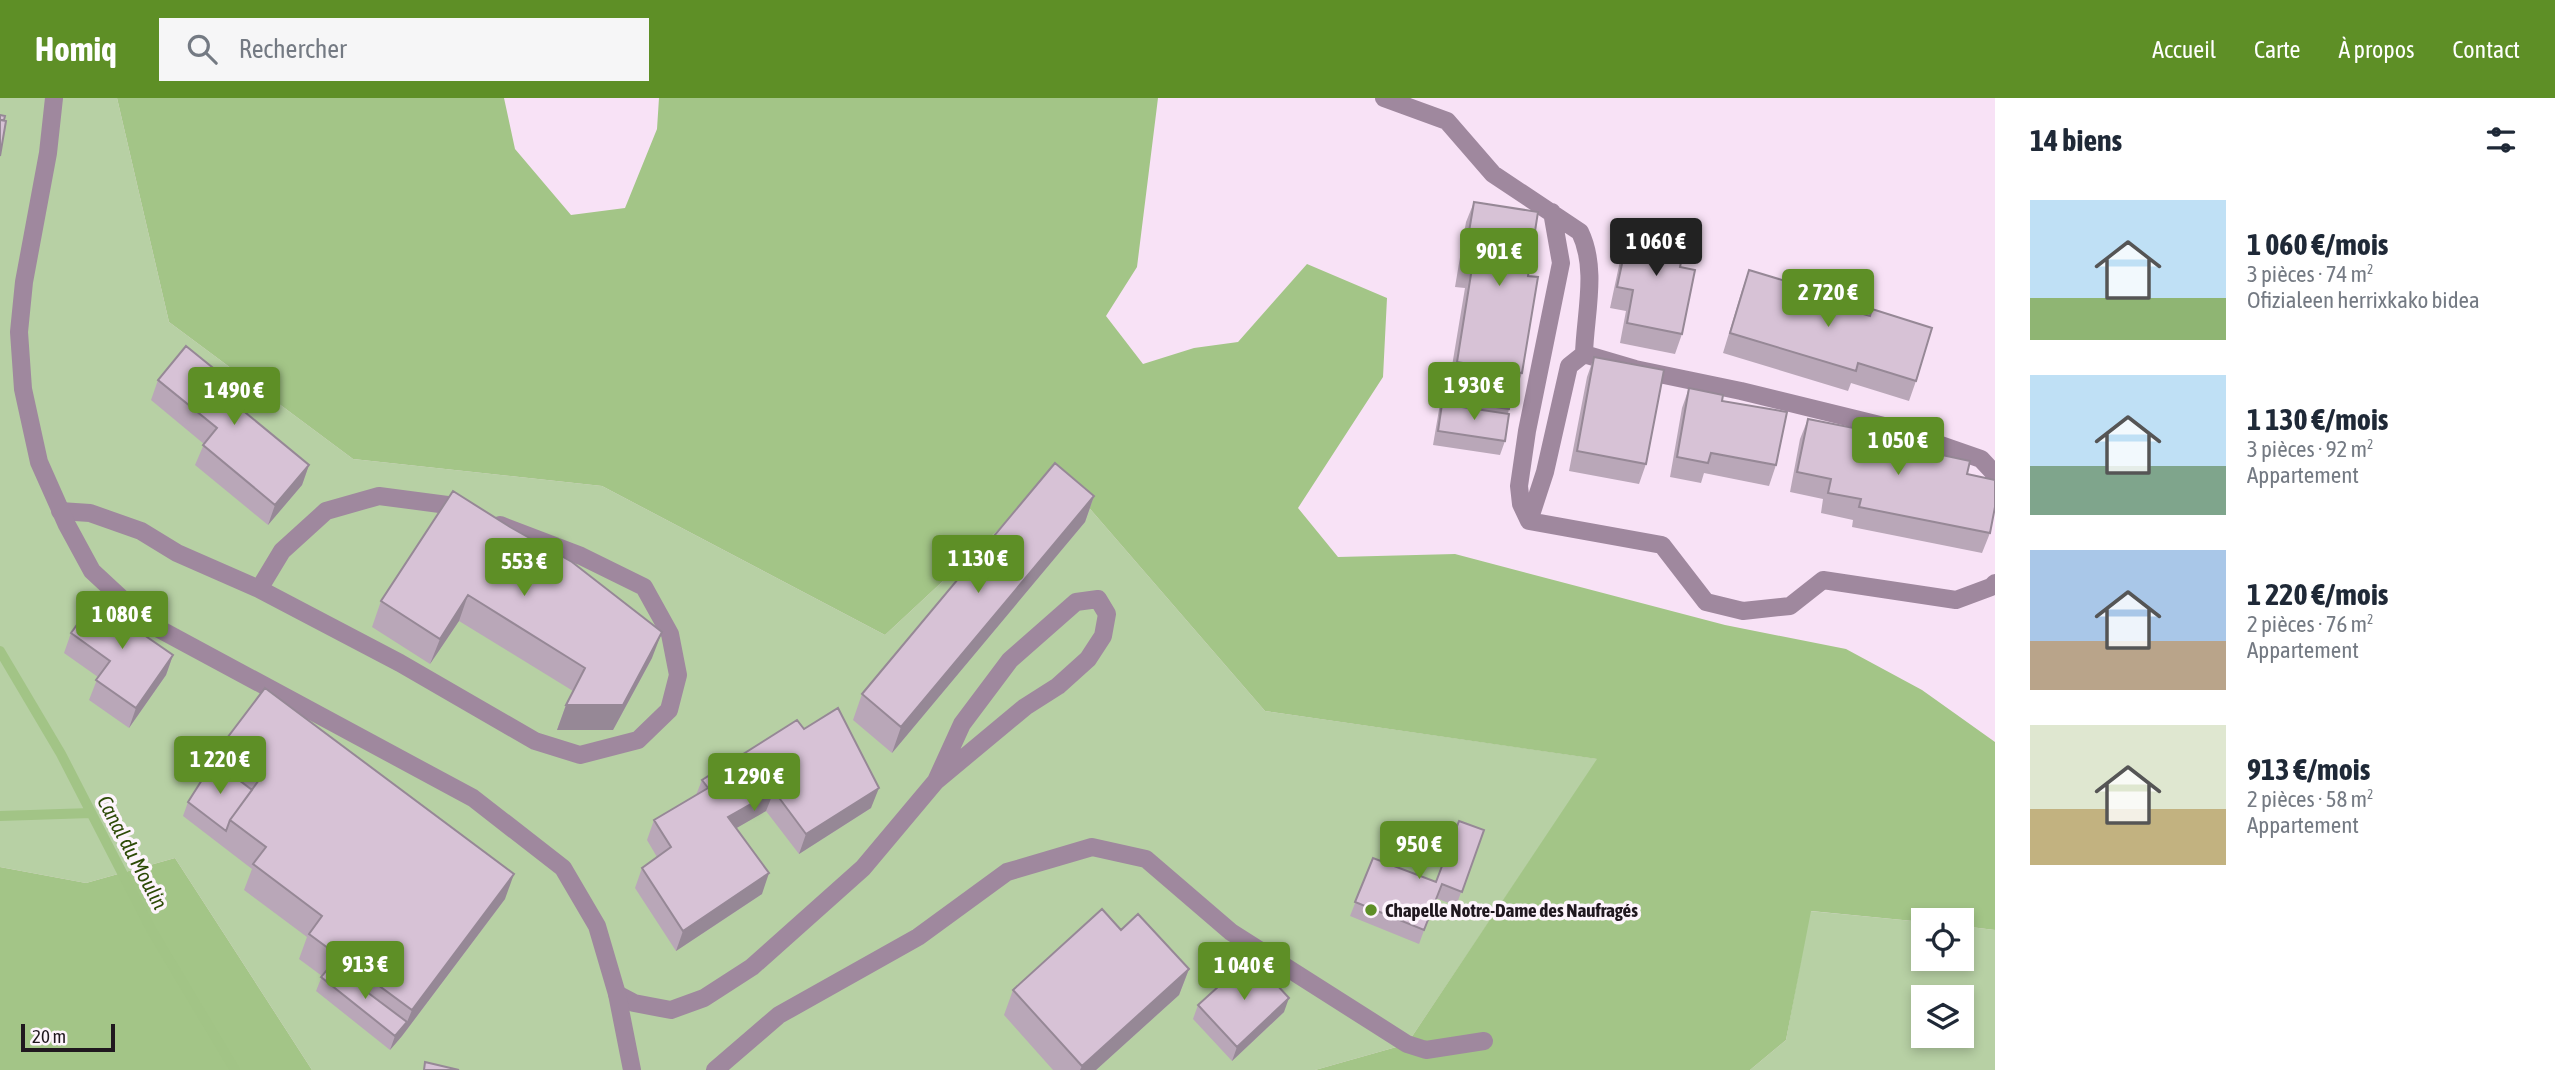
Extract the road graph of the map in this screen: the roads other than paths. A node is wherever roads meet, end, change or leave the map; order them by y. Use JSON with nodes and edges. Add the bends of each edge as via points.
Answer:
{"nodes":[{"id":1,"x":54,"y":98,"type":"edge"},
{"id":2,"x":1384,"y":98,"type":"edge"},
{"id":3,"x":1552,"y":212,"type":"junction"},
{"id":4,"x":1584,"y":354,"type":"junction"},
{"id":5,"x":1995,"y":474,"type":"edge"},
{"id":6,"x":60,"y":511,"type":"junction"},
{"id":7,"x":1529,"y":521,"type":"junction"},
{"id":8,"x":1995,"y":583,"type":"edge"},
{"id":9,"x":259,"y":589,"type":"junction"},
{"id":10,"x":936,"y":781,"type":"junction"},
{"id":11,"x":617,"y":994,"type":"junction"},
{"id":12,"x":1483,"y":1041,"type":"dead end"},
{"id":13,"x":632,"y":1070,"type":"edge"},
{"id":14,"x":715,"y":1070,"type":"edge"}],
"edges":[{"from":1,"to":6,"type":"street","via":[[19,332],[23,389],[40,462]]},
{"from":2,"to":3,"type":"street","via":[[1447,121],[1493,174]]},
{"from":3,"to":4,"type":"street","via":[[1580,232],[1586,246],[1590,288]]},
{"from":3,"to":7,"type":"street","via":[[1561,263],[1520,486],[1521,504]]},
{"from":4,"to":5,"type":"street","via":[[1892,428],[1981,459]]},
{"from":4,"to":7,"type":"street","via":[[1569,366]]},
{"from":6,"to":9,"type":"street","via":[[90,513],[141,531],[177,553]]},
{"from":6,"to":11,"type":"street","via":[[92,571],[148,623],[473,798],[563,868],[597,926]]},
{"from":7,"to":8,"type":"street","via":[[1662,545],[1706,602],[1743,611],[1790,606],[1823,580],[1956,600]]},
{"from":9,"to":9,"type":"street","via":[[535,741],[580,755],[638,740],[669,710],[678,675],[670,634],[644,587],[581,556],[455,506],[379,496],[326,512],[282,551]]},
{"from":10,"to":10,"type":"street","via":[[962,724],[1010,660],[1076,602],[1098,599],[1107,614],[1103,636],[1088,659]]},
{"from":10,"to":11,"type":"street","via":[[863,868],[752,967],[704,998],[671,1010],[634,1003]]},
{"from":11,"to":13,"type":"street"},
{"from":12,"to":14,"type":"street","via":[[1426,1050],[1407,1044],[1231,932],[1146,859],[1092,848],[1007,872],[918,937],[779,1015]]}]}
